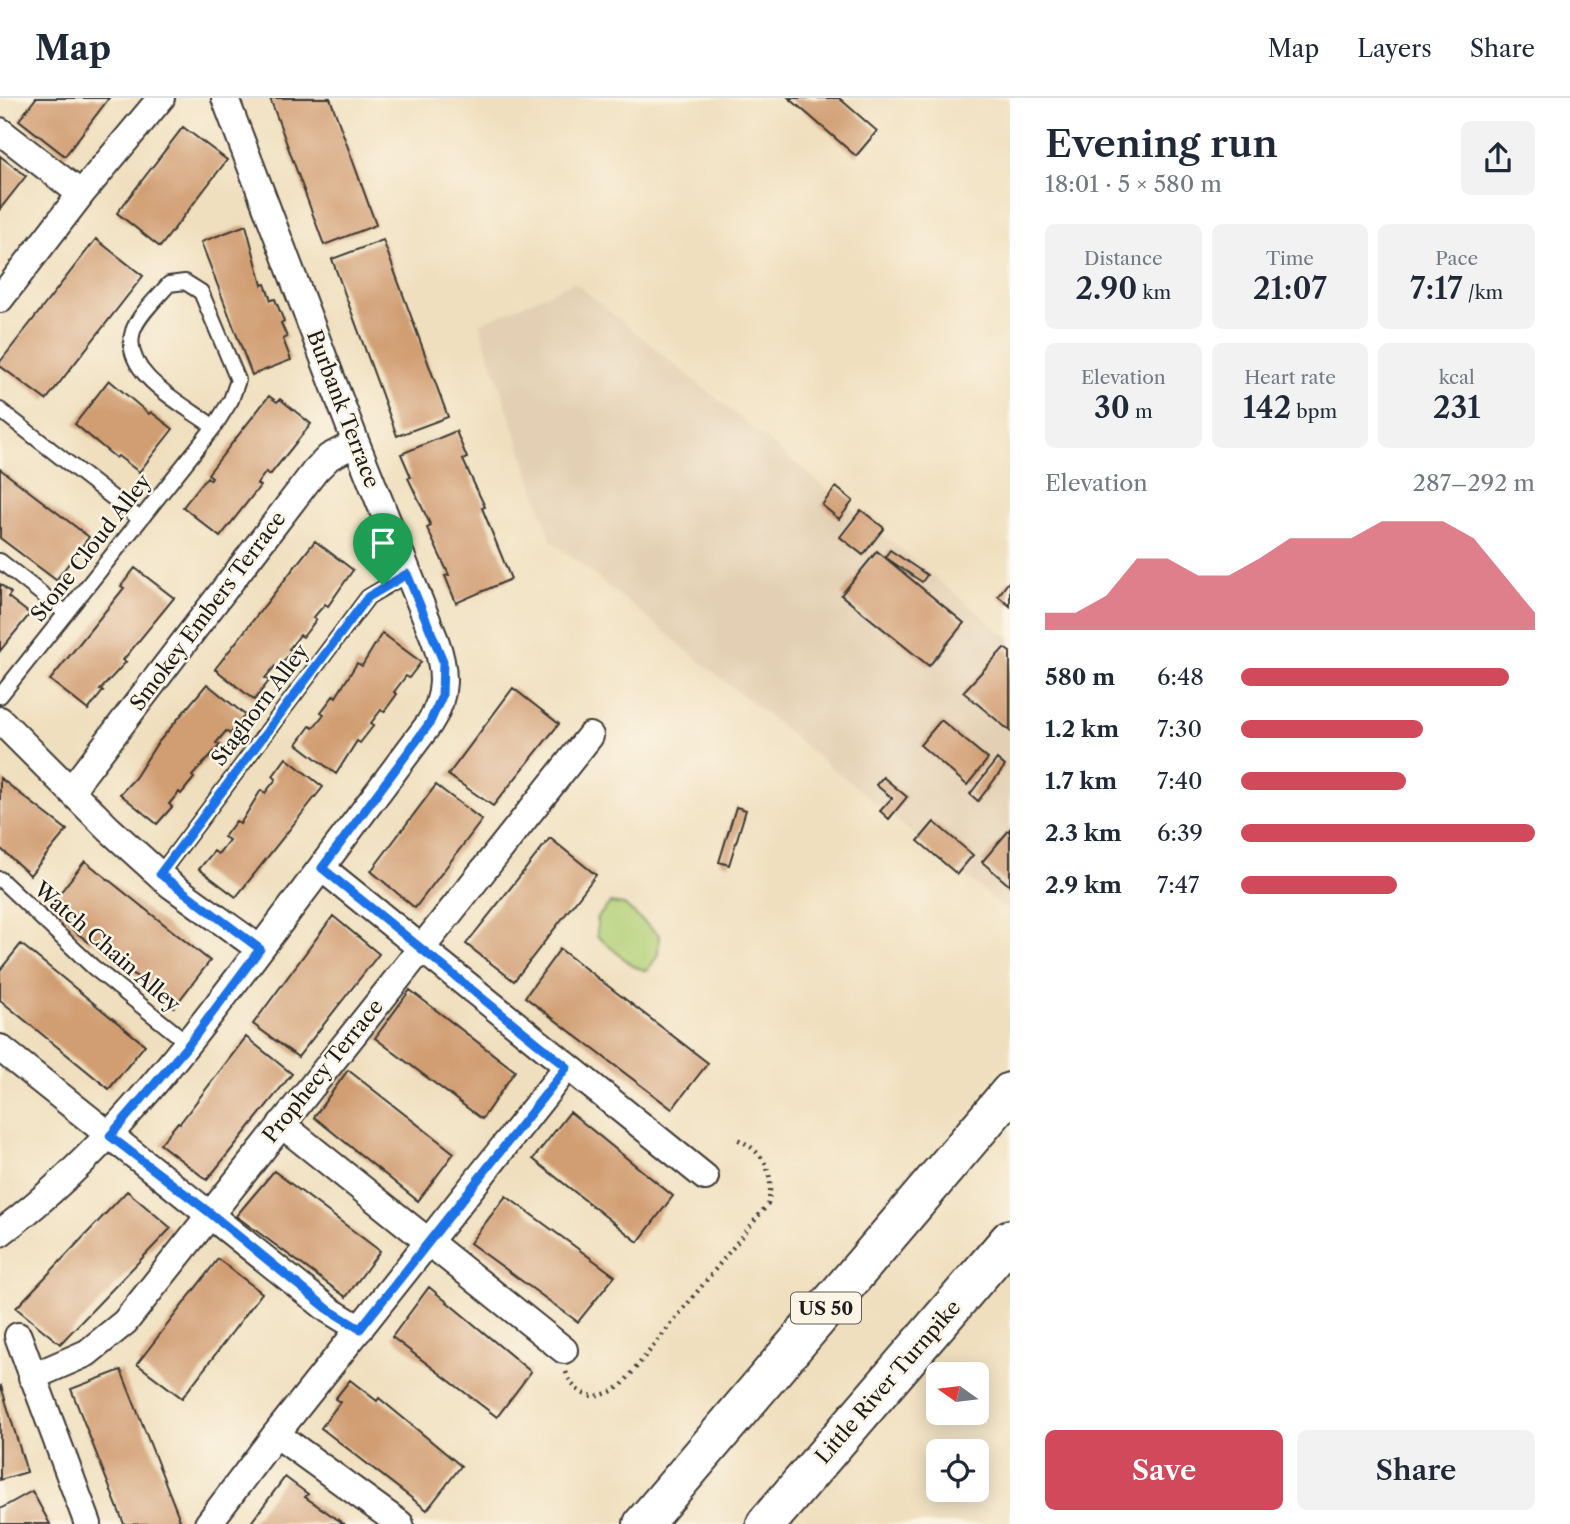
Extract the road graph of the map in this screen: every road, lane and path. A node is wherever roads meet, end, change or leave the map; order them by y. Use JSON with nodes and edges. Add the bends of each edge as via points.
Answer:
{"nodes":[{"id":1,"x":161,"y":98,"type":"edge"},
{"id":2,"x":225,"y":98,"type":"edge"},
{"id":3,"x":0,"y":131,"type":"edge"},
{"id":4,"x":81,"y":194,"type":"junction"},
{"id":5,"x":3,"y":290,"type":"edge"},
{"id":6,"x":0,"y":410,"type":"edge"},
{"id":7,"x":214,"y":427,"type":"junction"},
{"id":8,"x":356,"y":443,"type":"junction"},
{"id":9,"x":140,"y":519,"type":"junction"},
{"id":10,"x":0,"y":561,"type":"edge"},
{"id":11,"x":407,"y":574,"type":"junction"},
{"id":12,"x":66,"y":613,"type":"junction"},
{"id":13,"x":0,"y":696,"type":"edge"},
{"id":14,"x":0,"y":720,"type":"edge"},
{"id":15,"x":590,"y":736,"type":"dead end"},
{"id":16,"x":71,"y":790,"type":"junction"},
{"id":17,"x":322,"y":868,"type":"junction"},
{"id":18,"x":160,"y":874,"type":"junction"},
{"id":19,"x":0,"y":879,"type":"edge"},
{"id":20,"x":260,"y":949,"type":"junction"},
{"id":21,"x":422,"y":950,"type":"junction"},
{"id":22,"x":189,"y":1044,"type":"junction"},
{"id":23,"x":0,"y":1048,"type":"edge"},
{"id":24,"x":567,"y":1067,"type":"junction"},
{"id":25,"x":1010,"y":1092,"type":"edge"},
{"id":26,"x":281,"y":1124,"type":"junction"},
{"id":27,"x":110,"y":1136,"type":"junction"},
{"id":28,"x":737,"y":1139,"type":"dead end"},
{"id":29,"x":705,"y":1177,"type":"dead end"},
{"id":30,"x":210,"y":1213,"type":"junction"},
{"id":31,"x":0,"y":1233,"type":"edge"},
{"id":32,"x":1010,"y":1239,"type":"edge"},
{"id":33,"x":429,"y":1242,"type":"junction"},
{"id":34,"x":360,"y":1329,"type":"junction"},
{"id":35,"x":18,"y":1336,"type":"dead end"},
{"id":36,"x":564,"y":1350,"type":"joint"},
{"id":37,"x":32,"y":1377,"type":"junction"},
{"id":38,"x":276,"y":1434,"type":"junction"},
{"id":39,"x":88,"y":1524,"type":"edge"},
{"id":40,"x":208,"y":1524,"type":"edge"},
{"id":41,"x":401,"y":1524,"type":"edge"},
{"id":42,"x":643,"y":1524,"type":"edge"},
{"id":43,"x":766,"y":1524,"type":"edge"}],
"edges":[{"from":1,"to":4,"type":"street"},
{"from":2,"to":8,"type":"street","name":"Burbank Terrace"},
{"from":3,"to":4,"type":"street"},
{"from":4,"to":5,"type":"street"},
{"from":6,"to":9,"type":"lane"},
{"from":7,"to":7,"type":"lane","name":"Stone Cloud Alley","via":[[238,380],[201,292],[185,282],[169,284],[133,329],[130,350],[138,370]]},
{"from":7,"to":9,"type":"lane","name":"Stone Cloud Alley"},
{"from":8,"to":11,"type":"street","name":"Burbank Terrace"},
{"from":8,"to":16,"type":"street","name":"Smokey Embers Terrace","via":[[329,457],[315,471]]},
{"from":9,"to":12,"type":"lane","name":"Stone Cloud Alley"},
{"from":10,"to":12,"type":"lane"},
{"from":11,"to":17,"type":"street","name":"Burbank Terrace","via":[[443,661],[442,696],[429,724]]},
{"from":11,"to":18,"type":"lane","name":"Staghorn Alley","via":[[368,597]]},
{"from":12,"to":13,"type":"lane","name":"Stone Cloud Alley"},
{"from":14,"to":16,"type":"street"},
{"from":15,"to":21,"type":"street","name":"Prophecy Terrace"},
{"from":16,"to":18,"type":"street"},
{"from":17,"to":20,"type":"street","name":"Burbank Terrace"},
{"from":17,"to":21,"type":"street"},
{"from":18,"to":20,"type":"street"},
{"from":19,"to":22,"type":"lane","name":"Watch Chain Alley","via":[[93,967]]},
{"from":20,"to":22,"type":"street","name":"Burbank Terrace"},
{"from":21,"to":24,"type":"street"},
{"from":21,"to":26,"type":"street","name":"Prophecy Terrace"},
{"from":22,"to":27,"type":"street","name":"Burbank Terrace"},
{"from":23,"to":27,"type":"street"},
{"from":24,"to":29,"type":"street"},
{"from":24,"to":33,"type":"street"},
{"from":25,"to":42,"type":"highway","number":"US 50"},
{"from":26,"to":30,"type":"street","name":"Prophecy Terrace"},
{"from":26,"to":33,"type":"street"},
{"from":27,"to":30,"type":"street"},
{"from":27,"to":31,"type":"street","name":"Burbank Terrace","via":[[41,1203]]},
{"from":28,"to":36,"type":"path","via":[[765,1158],[768,1205],[669,1330],[608,1395],[585,1395],[576,1389],[566,1371]]},
{"from":30,"to":34,"type":"street","via":[[329,1310]]},
{"from":30,"to":37,"type":"street","name":"Prophecy Terrace","via":[[125,1322],[88,1353]]},
{"from":32,"to":43,"type":"highway","name":"Little River Turnpike"},
{"from":33,"to":34,"type":"street"},
{"from":33,"to":36,"type":"street"},
{"from":34,"to":38,"type":"street"},
{"from":35,"to":37,"type":"street"},
{"from":37,"to":39,"type":"street"},
{"from":38,"to":40,"type":"street"},
{"from":38,"to":41,"type":"street"}]}
